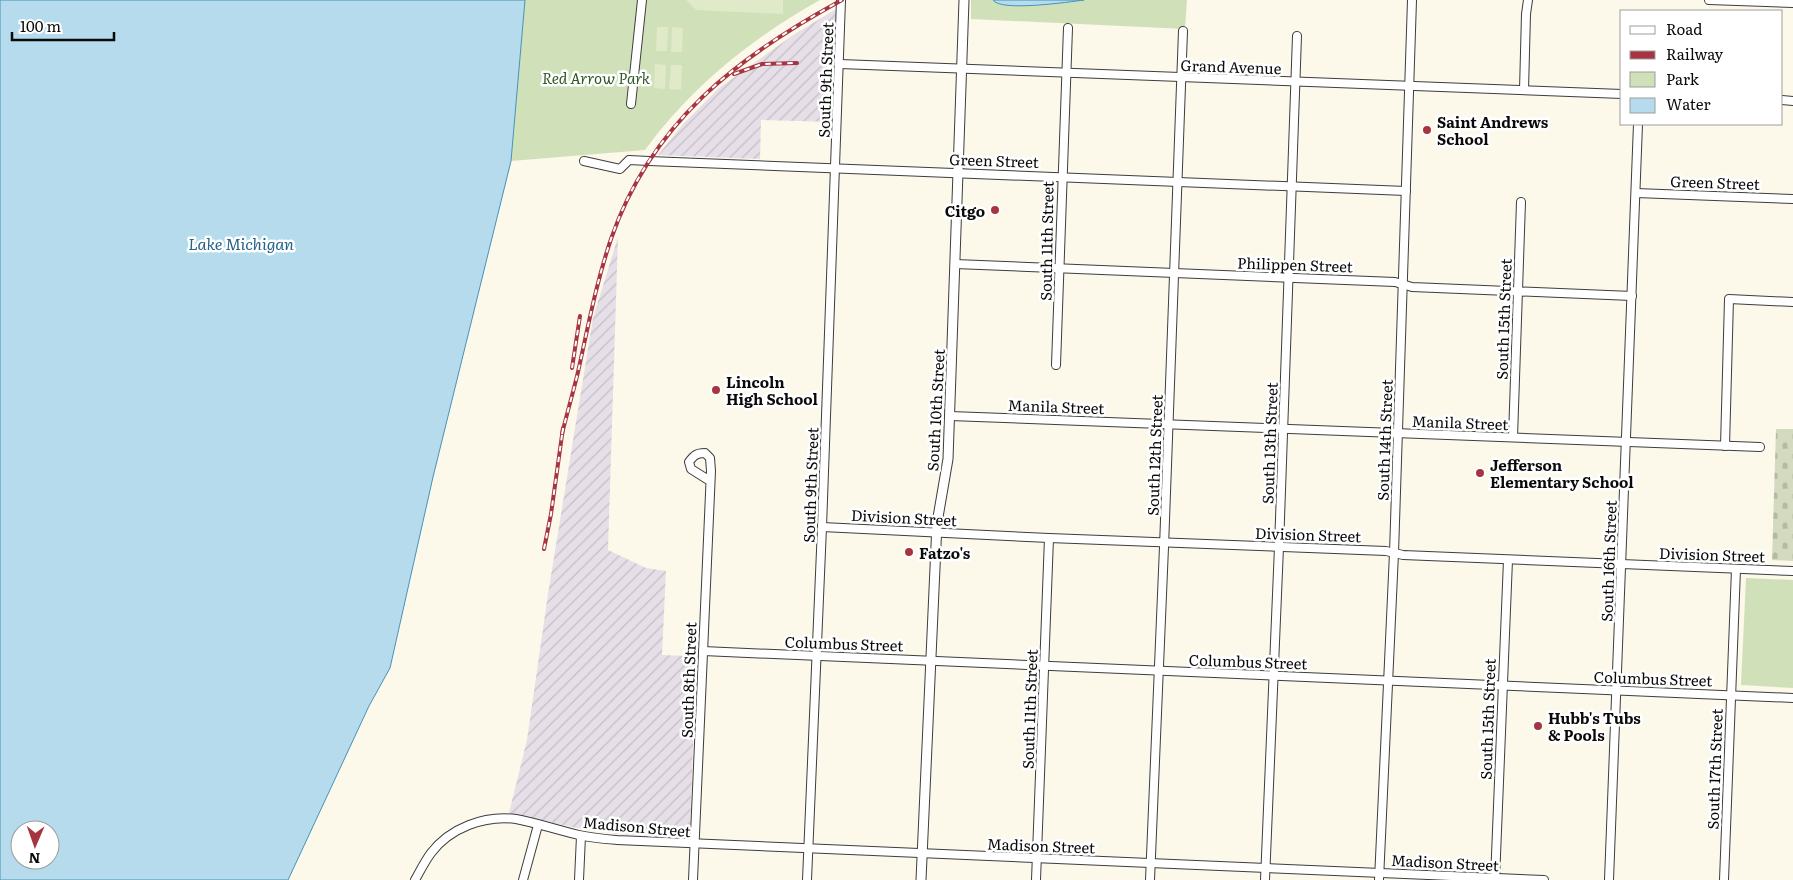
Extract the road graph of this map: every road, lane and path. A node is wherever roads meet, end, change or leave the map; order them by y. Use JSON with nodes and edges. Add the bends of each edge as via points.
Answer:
{"nodes":[{"id":1,"x":642,"y":0,"type":"edge"},
{"id":2,"x":842,"y":0,"type":"edge"},
{"id":3,"x":964,"y":0,"type":"edge"},
{"id":4,"x":1412,"y":0,"type":"edge"},
{"id":5,"x":1528,"y":0,"type":"edge"},
{"id":6,"x":1709,"y":0,"type":"edge"},
{"id":7,"x":1793,"y":3,"type":"edge"},
{"id":8,"x":1068,"y":28,"type":"dead end"},
{"id":9,"x":1182,"y":31,"type":"dead end"},
{"id":10,"x":1297,"y":36,"type":"dead end"},
{"id":11,"x":840,"y":64,"type":"junction"},
{"id":12,"x":962,"y":70,"type":"junction"},
{"id":13,"x":1066,"y":74,"type":"junction"},
{"id":14,"x":1180,"y":77,"type":"junction"},
{"id":15,"x":1296,"y":82,"type":"junction"},
{"id":16,"x":1410,"y":86,"type":"junction"},
{"id":17,"x":1524,"y":90,"type":"junction"},
{"id":18,"x":1620,"y":94,"type":"edge"},
{"id":19,"x":632,"y":104,"type":"dead end"},
{"id":20,"x":1638,"y":125,"type":"edge"},
{"id":21,"x":584,"y":161,"type":"dead end"},
{"id":22,"x":836,"y":169,"type":"junction"},
{"id":23,"x":959,"y":173,"type":"junction"},
{"id":24,"x":1062,"y":177,"type":"junction"},
{"id":25,"x":1177,"y":182,"type":"junction"},
{"id":26,"x":1292,"y":186,"type":"junction"},
{"id":27,"x":1406,"y":191,"type":"junction"},
{"id":28,"x":1636,"y":193,"type":"junction"},
{"id":29,"x":1793,"y":199,"type":"edge"},
{"id":30,"x":1520,"y":202,"type":"dead end"},
{"id":31,"x":955,"y":264,"type":"junction"},
{"id":32,"x":1060,"y":268,"type":"junction"},
{"id":33,"x":1174,"y":273,"type":"junction"},
{"id":34,"x":1289,"y":277,"type":"junction"},
{"id":35,"x":1403,"y":284,"type":"junction"},
{"id":36,"x":1517,"y":292,"type":"junction"},
{"id":37,"x":1632,"y":296,"type":"junction"},
{"id":38,"x":1793,"y":302,"type":"edge"},
{"id":39,"x":1056,"y":365,"type":"dead end"},
{"id":40,"x":950,"y":416,"type":"junction"},
{"id":41,"x":1169,"y":424,"type":"junction"},
{"id":42,"x":1283,"y":429,"type":"junction"},
{"id":43,"x":1398,"y":434,"type":"junction"},
{"id":44,"x":1513,"y":437,"type":"junction"},
{"id":45,"x":1627,"y":442,"type":"junction"},
{"id":46,"x":1725,"y":446,"type":"junction"},
{"id":47,"x":1760,"y":447,"type":"dead end"},
{"id":48,"x":710,"y":481,"type":"dead end"},
{"id":49,"x":822,"y":527,"type":"junction"},
{"id":50,"x":936,"y":532,"type":"junction"},
{"id":51,"x":1049,"y":538,"type":"junction"},
{"id":52,"x":1165,"y":542,"type":"junction"},
{"id":53,"x":1279,"y":547,"type":"junction"},
{"id":54,"x":1394,"y":553,"type":"junction"},
{"id":55,"x":1508,"y":560,"type":"junction"},
{"id":56,"x":1622,"y":564,"type":"junction"},
{"id":57,"x":1736,"y":569,"type":"junction"},
{"id":58,"x":1793,"y":571,"type":"edge"},
{"id":59,"x":702,"y":651,"type":"junction"},
{"id":60,"x":817,"y":656,"type":"junction"},
{"id":61,"x":930,"y":661,"type":"junction"},
{"id":62,"x":1044,"y":665,"type":"junction"},
{"id":63,"x":1160,"y":671,"type":"junction"},
{"id":64,"x":1274,"y":676,"type":"junction"},
{"id":65,"x":1388,"y":680,"type":"junction"},
{"id":66,"x":1502,"y":686,"type":"junction"},
{"id":67,"x":1617,"y":691,"type":"junction"},
{"id":68,"x":1731,"y":695,"type":"junction"},
{"id":69,"x":1793,"y":698,"type":"edge"},
{"id":70,"x":538,"y":825,"type":"junction"},
{"id":71,"x":581,"y":836,"type":"junction"},
{"id":72,"x":694,"y":844,"type":"junction"},
{"id":73,"x":808,"y":849,"type":"junction"},
{"id":74,"x":922,"y":853,"type":"junction"},
{"id":75,"x":1037,"y":858,"type":"junction"},
{"id":76,"x":1151,"y":863,"type":"junction"},
{"id":77,"x":1265,"y":869,"type":"junction"},
{"id":78,"x":1380,"y":877,"type":"edge"},
{"id":79,"x":1495,"y":879,"type":"edge"},
{"id":80,"x":416,"y":880,"type":"edge"},
{"id":81,"x":523,"y":880,"type":"edge"},
{"id":82,"x":579,"y":880,"type":"edge"},
{"id":83,"x":693,"y":880,"type":"edge"},
{"id":84,"x":807,"y":880,"type":"edge"},
{"id":85,"x":921,"y":880,"type":"edge"},
{"id":86,"x":1036,"y":880,"type":"edge"},
{"id":87,"x":1150,"y":880,"type":"edge"},
{"id":88,"x":1265,"y":880,"type":"edge"},
{"id":89,"x":1544,"y":880,"type":"edge"},
{"id":90,"x":1609,"y":880,"type":"edge"},
{"id":91,"x":1724,"y":880,"type":"edge"}],
"edges":[{"from":1,"to":19,"type":"street"},
{"from":2,"to":11,"type":"street","name":"South 9th Street"},
{"from":3,"to":12,"type":"street","name":"South 10th Street"},
{"from":4,"to":16,"type":"street","name":"South 14th Street"},
{"from":5,"to":17,"type":"street"},
{"from":6,"to":7,"type":"street"},
{"from":8,"to":13,"type":"street","name":"South 11th Street"},
{"from":9,"to":14,"type":"street","name":"South 12th Street"},
{"from":10,"to":15,"type":"street","name":"South 13th Street"},
{"from":11,"to":12,"type":"street","name":"Grand Avenue"},
{"from":11,"to":22,"type":"street","name":"South 9th Street"},
{"from":12,"to":13,"type":"street","name":"Grand Avenue"},
{"from":12,"to":23,"type":"street","name":"South 10th Street"},
{"from":13,"to":14,"type":"street","name":"Grand Avenue"},
{"from":13,"to":24,"type":"street","name":"South 11th Street"},
{"from":14,"to":15,"type":"street","name":"Grand Avenue"},
{"from":14,"to":25,"type":"street","name":"South 12th Street"},
{"from":15,"to":16,"type":"street","name":"Grand Avenue"},
{"from":15,"to":26,"type":"street","name":"South 13th Street"},
{"from":16,"to":17,"type":"street","name":"Grand Avenue"},
{"from":16,"to":27,"type":"street","name":"South 14th Street"},
{"from":17,"to":18,"type":"street","name":"Grand Avenue"},
{"from":20,"to":28,"type":"street","name":"South 16th Street"},
{"from":21,"to":22,"type":"street","name":"Green Street","via":[[620,169],[629,160]]},
{"from":22,"to":23,"type":"street","name":"Green Street"},
{"from":22,"to":49,"type":"street","name":"South 9th Street"},
{"from":23,"to":24,"type":"street","name":"Green Street"},
{"from":23,"to":31,"type":"street","name":"South 10th Street"},
{"from":24,"to":25,"type":"street","name":"Green Street"},
{"from":24,"to":32,"type":"street","name":"South 11th Street"},
{"from":25,"to":26,"type":"street","name":"Green Street"},
{"from":25,"to":33,"type":"street","name":"South 12th Street"},
{"from":26,"to":27,"type":"street","name":"Green Street"},
{"from":26,"to":34,"type":"street","name":"South 13th Street"},
{"from":27,"to":35,"type":"street","name":"South 14th Street"},
{"from":28,"to":29,"type":"street","name":"Green Street"},
{"from":28,"to":37,"type":"street","name":"South 16th Street"},
{"from":30,"to":36,"type":"street","name":"South 15th Street"},
{"from":31,"to":32,"type":"street","name":"Philippen Street"},
{"from":31,"to":40,"type":"street","name":"South 10th Street"},
{"from":32,"to":33,"type":"street","name":"Philippen Street"},
{"from":32,"to":39,"type":"street","name":"South 11th Street"},
{"from":33,"to":34,"type":"street","name":"Philippen Street"},
{"from":33,"to":41,"type":"street","name":"South 12th Street"},
{"from":34,"to":35,"type":"street","name":"Philippen Street"},
{"from":34,"to":42,"type":"street","name":"South 13th Street"},
{"from":35,"to":36,"type":"street","name":"Philippen Street"},
{"from":35,"to":43,"type":"street","name":"South 14th Street"},
{"from":36,"to":37,"type":"street","name":"Philippen Street"},
{"from":36,"to":44,"type":"street","name":"South 15th Street"},
{"from":37,"to":45,"type":"street","name":"South 16th Street"},
{"from":38,"to":46,"type":"street","via":[[1729,300]]},
{"from":40,"to":41,"type":"street","name":"Manila Street"},
{"from":40,"to":50,"type":"street","name":"South 10th Street","via":[[948,459]]},
{"from":41,"to":42,"type":"street","name":"Manila Street"},
{"from":41,"to":52,"type":"street","name":"South 12th Street"},
{"from":42,"to":43,"type":"street","name":"Manila Street"},
{"from":42,"to":53,"type":"street","name":"South 13th Street"},
{"from":43,"to":44,"type":"street","name":"Manila Street"},
{"from":43,"to":54,"type":"street","name":"South 14th Street"},
{"from":44,"to":45,"type":"street","name":"Manila Street"},
{"from":45,"to":46,"type":"street","name":"Manila Street"},
{"from":45,"to":56,"type":"street","name":"South 16th Street"},
{"from":46,"to":47,"type":"street","name":"Manila Street"},
{"from":48,"to":59,"type":"street","name":"South 8th Street"},
{"from":49,"to":50,"type":"street","name":"Division Street"},
{"from":49,"to":60,"type":"street","name":"South 9th Street"},
{"from":50,"to":51,"type":"street","name":"Division Street"},
{"from":50,"to":61,"type":"street","name":"South 10th Street"},
{"from":51,"to":52,"type":"street","name":"Division Street"},
{"from":51,"to":62,"type":"street","name":"South 11th Street"},
{"from":52,"to":53,"type":"street","name":"Division Street"},
{"from":52,"to":63,"type":"street","name":"South 12th Street"},
{"from":53,"to":54,"type":"street","name":"Division Street"},
{"from":53,"to":64,"type":"street","name":"South 13th Street"},
{"from":54,"to":55,"type":"street","name":"Division Street"},
{"from":54,"to":65,"type":"street","name":"South 14th Street"},
{"from":55,"to":56,"type":"street","name":"Division Street"},
{"from":55,"to":66,"type":"street","name":"South 15th Street"},
{"from":56,"to":57,"type":"street","name":"Division Street"},
{"from":56,"to":67,"type":"street","name":"South 16th Street"},
{"from":57,"to":58,"type":"street","name":"Division Street"},
{"from":57,"to":68,"type":"street","name":"South 17th Street"},
{"from":59,"to":60,"type":"street","name":"Columbus Street"},
{"from":59,"to":72,"type":"street","name":"South 8th Street"},
{"from":60,"to":61,"type":"street","name":"Columbus Street"},
{"from":60,"to":73,"type":"street","name":"South 9th Street"},
{"from":61,"to":62,"type":"street","name":"Columbus Street"},
{"from":61,"to":74,"type":"street","name":"South 10th Street"},
{"from":62,"to":63,"type":"street","name":"Columbus Street"},
{"from":62,"to":75,"type":"street","name":"South 11th Street"},
{"from":63,"to":64,"type":"street","name":"Columbus Street"},
{"from":63,"to":76,"type":"street","name":"South 12th Street"},
{"from":64,"to":65,"type":"street","name":"Columbus Street"},
{"from":64,"to":77,"type":"street","name":"South 13th Street"},
{"from":65,"to":66,"type":"street","name":"Columbus Street"},
{"from":65,"to":78,"type":"street","name":"South 14th Street"},
{"from":66,"to":67,"type":"street","name":"Columbus Street"},
{"from":66,"to":79,"type":"street","name":"South 15th Street"},
{"from":67,"to":68,"type":"street","name":"Columbus Street"},
{"from":67,"to":90,"type":"street","name":"South 16th Street"},
{"from":68,"to":69,"type":"street","name":"Columbus Street"},
{"from":68,"to":91,"type":"street","name":"South 17th Street"},
{"from":70,"to":71,"type":"street","name":"Madison Street"},
{"from":70,"to":80,"type":"street","name":"Madison Street","via":[[500,819],[463,827],[435,849]]},
{"from":70,"to":81,"type":"street"},
{"from":71,"to":72,"type":"street","name":"Madison Street"},
{"from":71,"to":82,"type":"street"},
{"from":72,"to":73,"type":"street","name":"Madison Street"},
{"from":72,"to":83,"type":"street","name":"South 8th Street"},
{"from":73,"to":74,"type":"street","name":"Madison Street"},
{"from":73,"to":84,"type":"street","name":"South 9th Street"},
{"from":74,"to":75,"type":"street","name":"Madison Street"},
{"from":74,"to":85,"type":"street","name":"South 10th Street"},
{"from":75,"to":76,"type":"street","name":"Madison Street"},
{"from":75,"to":86,"type":"street","name":"South 11th Street"},
{"from":76,"to":77,"type":"street","name":"Madison Street"},
{"from":76,"to":87,"type":"street","name":"South 12th Street"},
{"from":77,"to":78,"type":"street","name":"Madison Street"},
{"from":77,"to":88,"type":"street","name":"South 13th Street"},
{"from":78,"to":79,"type":"street","name":"Madison Street"},
{"from":79,"to":89,"type":"street","name":"Madison Street"}]}
